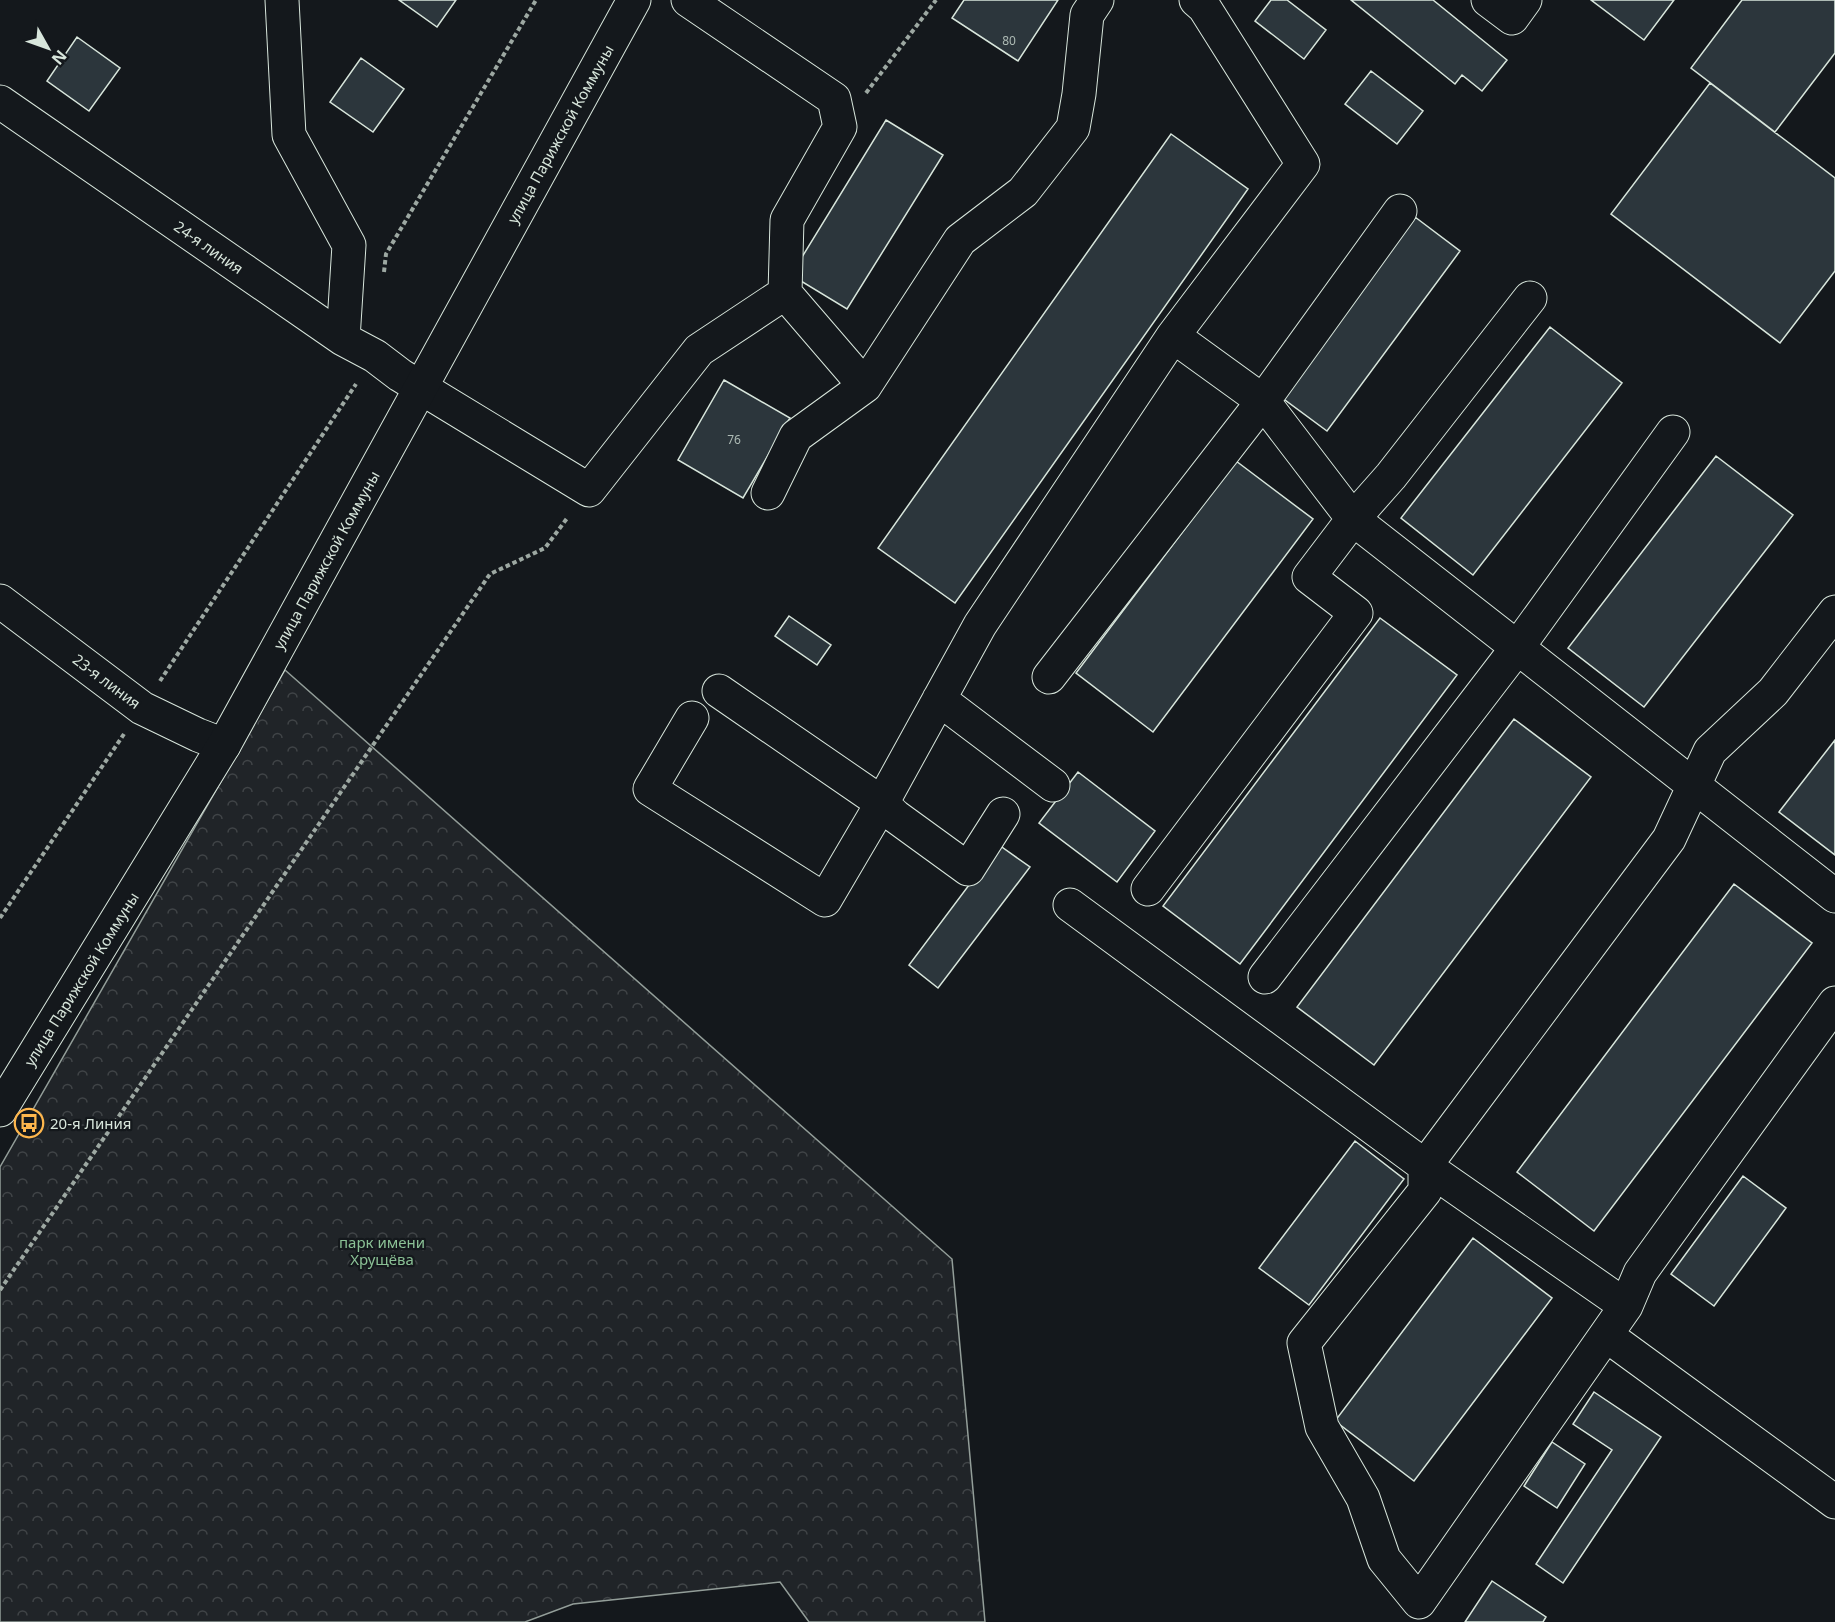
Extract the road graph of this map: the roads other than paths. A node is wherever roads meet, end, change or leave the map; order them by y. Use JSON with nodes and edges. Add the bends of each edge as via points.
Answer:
{"nodes":[{"id":1,"x":282,"y":0,"type":"edge"},
{"id":2,"x":634,"y":0,"type":"edge"},
{"id":3,"x":688,"y":0,"type":"edge"},
{"id":4,"x":1097,"y":0,"type":"edge"},
{"id":5,"x":1196,"y":0,"type":"edge"},
{"id":6,"x":1488,"y":0,"type":"edge"},
{"id":7,"x":1525,"y":0,"type":"edge"},
{"id":8,"x":0,"y":102,"type":"edge"},
{"id":9,"x":1400,"y":211,"type":"dead end"},
{"id":10,"x":785,"y":292,"type":"junction"},
{"id":11,"x":1530,"y":298,"type":"dead end"},
{"id":12,"x":1173,"y":336,"type":"junction"},
{"id":13,"x":343,"y":339,"type":"junction"},
{"id":14,"x":865,"y":386,"type":"junction"},
{"id":15,"x":420,"y":387,"type":"junction"},
{"id":16,"x":1263,"y":401,"type":"junction"},
{"id":17,"x":1673,"y":432,"type":"dead end"},
{"id":18,"x":768,"y":493,"type":"dead end"},
{"id":19,"x":1353,"y":519,"type":"junction"},
{"id":20,"x":0,"y":601,"type":"edge"},
{"id":21,"x":1835,"y":612,"type":"edge"},
{"id":22,"x":1517,"y":648,"type":"junction"},
{"id":23,"x":1049,"y":677,"type":"dead end"},
{"id":24,"x":719,"y":691,"type":"dead end"},
{"id":25,"x":939,"y":699,"type":"junction"},
{"id":26,"x":692,"y":718,"type":"dead end"},
{"id":27,"x":224,"y":745,"type":"junction"},
{"id":28,"x":1053,"y":785,"type":"dead end"},
{"id":29,"x":1693,"y":786,"type":"junction"},
{"id":30,"x":882,"y":803,"type":"junction"},
{"id":31,"x":1004,"y":814,"type":"dead end"},
{"id":32,"x":1148,"y":889,"type":"dead end"},
{"id":33,"x":1835,"y":896,"type":"edge"},
{"id":34,"x":1070,"y":905,"type":"dead end"},
{"id":35,"x":1265,"y":977,"type":"dead end"},
{"id":36,"x":1835,"y":1003,"type":"edge"},
{"id":37,"x":2,"y":1102,"type":"edge"},
{"id":38,"x":1425,"y":1166,"type":"junction"},
{"id":39,"x":1626,"y":1306,"type":"junction"},
{"id":40,"x":1606,"y":1335,"type":"junction"},
{"id":41,"x":1835,"y":1502,"type":"edge"},
{"id":42,"x":1410,"y":1612,"type":"edge"}],
"edges":[{"from":1,"to":13,"type":"main road","via":[[289,135],[348,245]]},
{"from":2,"to":15,"type":"main road","name":"улица Парижской Коммуны"},
{"from":3,"to":10,"type":"main road","via":[[834,99],[840,126],[787,220]]},
{"from":4,"to":14,"type":"main road","via":[[1087,15],[1073,128],[1023,192],[960,240]]},
{"from":5,"to":12,"type":"main road","via":[[1214,21],[1304,164]]},
{"from":6,"to":7,"type":"main road","via":[[1512,18]]},
{"from":8,"to":13,"type":"main road","name":"24-я линия"},
{"from":9,"to":16,"type":"main road"},
{"from":10,"to":14,"type":"main road"},
{"from":10,"to":15,"type":"main road","name":"24-я линия","via":[[699,350],[589,490]]},
{"from":11,"to":19,"type":"main road"},
{"from":12,"to":16,"type":"main road"},
{"from":12,"to":25,"type":"main road","via":[[980,625]]},
{"from":13,"to":15,"type":"main road","name":"24-я линия"},
{"from":14,"to":18,"type":"main road","via":[[796,436]]},
{"from":15,"to":27,"type":"main road","name":"улица Парижской Коммуны"},
{"from":16,"to":19,"type":"main road"},
{"from":16,"to":23,"type":"main road"},
{"from":17,"to":22,"type":"main road"},
{"from":19,"to":22,"type":"main road"},
{"from":19,"to":32,"type":"main road","via":[[1309,577],[1356,613]]},
{"from":20,"to":27,"type":"main road","name":"23-я линия","via":[[142,708]]},
{"from":21,"to":29,"type":"main road","via":[[1773,692],[1710,751]]},
{"from":22,"to":29,"type":"main road"},
{"from":22,"to":35,"type":"main road"},
{"from":24,"to":30,"type":"main road"},
{"from":25,"to":28,"type":"main road"},
{"from":25,"to":30,"type":"main road"},
{"from":26,"to":30,"type":"main road","via":[[650,789],[825,900]]},
{"from":27,"to":37,"type":"main road","name":"улица Парижской Коммуны"},
{"from":29,"to":33,"type":"main road"},
{"from":29,"to":38,"type":"main road","via":[[1669,839]]},
{"from":30,"to":31,"type":"main road","via":[[968,869]]},
{"from":34,"to":38,"type":"main road"},
{"from":36,"to":39,"type":"main road","via":[[1640,1273]]},
{"from":38,"to":39,"type":"main road"},
{"from":38,"to":42,"type":"main road","via":[[1425,1191],[1305,1342],[1322,1427],[1364,1498],[1384,1559]]},
{"from":39,"to":40,"type":"main road"},
{"from":40,"to":41,"type":"main road"},
{"from":40,"to":42,"type":"main road"}]}
